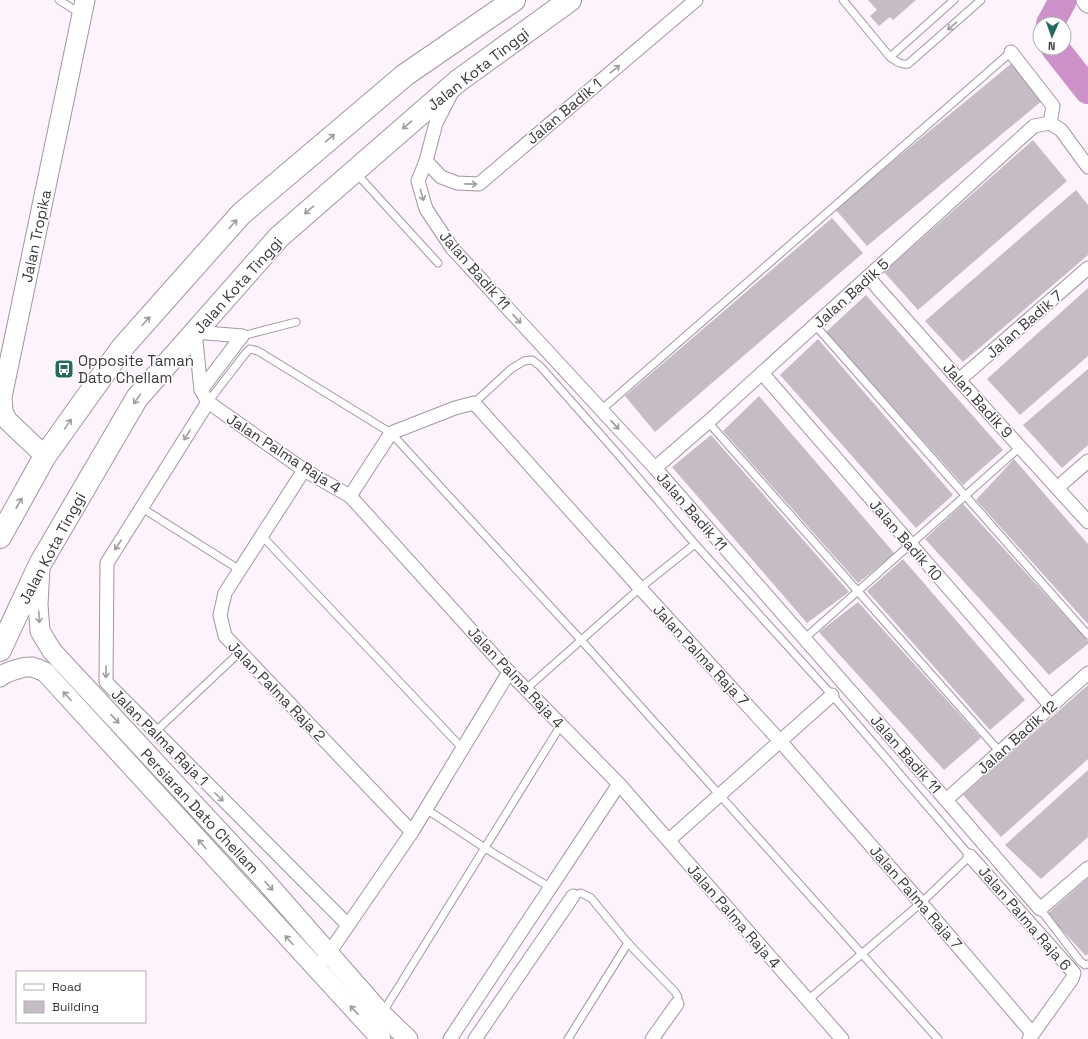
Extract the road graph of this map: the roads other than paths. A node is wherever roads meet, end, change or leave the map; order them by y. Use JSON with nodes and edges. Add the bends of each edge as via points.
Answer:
{"nodes":[{"id":1,"x":59,"y":0,"type":"edge"},
{"id":2,"x":514,"y":0,"type":"edge"},
{"id":3,"x":570,"y":0,"type":"edge"},
{"id":4,"x":696,"y":0,"type":"edge"},
{"id":5,"x":843,"y":0,"type":"edge"},
{"id":6,"x":954,"y":0,"type":"edge"},
{"id":7,"x":981,"y":0,"type":"edge"},
{"id":8,"x":1086,"y":0,"type":"edge"},
{"id":9,"x":1088,"y":3,"type":"edge"},
{"id":10,"x":83,"y":7,"type":"edge"},
{"id":11,"x":1011,"y":52,"type":"joint"},
{"id":12,"x":890,"y":57,"type":"junction"},
{"id":13,"x":458,"y":80,"type":"junction"},
{"id":14,"x":1050,"y":123,"type":"junction"},
{"id":15,"x":426,"y":161,"type":"junction"},
{"id":16,"x":1088,"y":167,"type":"edge"},
{"id":17,"x":354,"y":171,"type":"junction"},
{"id":18,"x":438,"y":263,"type":"dead end"},
{"id":19,"x":1088,"y":268,"type":"edge"},
{"id":20,"x":868,"y":277,"type":"junction"},
{"id":21,"x":296,"y":322,"type":"dead end"},
{"id":22,"x":815,"y":325,"type":"junction"},
{"id":23,"x":195,"y":332,"type":"junction"},
{"id":24,"x":242,"y":336,"type":"junction"},
{"id":25,"x":762,"y":373,"type":"junction"},
{"id":26,"x":959,"y":380,"type":"junction"},
{"id":27,"x":201,"y":390,"type":"junction"},
{"id":28,"x":208,"y":402,"type":"junction"},
{"id":29,"x":474,"y":402,"type":"junction"},
{"id":30,"x":601,"y":410,"type":"junction"},
{"id":31,"x":708,"y":422,"type":"junction"},
{"id":32,"x":392,"y":433,"type":"junction"},
{"id":33,"x":1020,"y":447,"type":"junction"},
{"id":34,"x":45,"y":456,"type":"junction"},
{"id":35,"x":1088,"y":461,"type":"edge"},
{"id":36,"x":655,"y":468,"type":"junction"},
{"id":37,"x":304,"y":470,"type":"junction"},
{"id":38,"x":1057,"y":488,"type":"junction"},
{"id":39,"x":350,"y":496,"type":"junction"},
{"id":40,"x":965,"y":496,"type":"junction"},
{"id":41,"x":142,"y":508,"type":"junction"},
{"id":42,"x":1088,"y":522,"type":"edge"},
{"id":43,"x":262,"y":536,"type":"junction"},
{"id":44,"x":0,"y":537,"type":"edge"},
{"id":45,"x":695,"y":544,"type":"junction"},
{"id":46,"x":911,"y":544,"type":"junction"},
{"id":47,"x":40,"y":564,"type":"junction"},
{"id":48,"x":240,"y":570,"type":"junction"},
{"id":49,"x":640,"y":588,"type":"junction"},
{"id":50,"x":858,"y":592,"type":"junction"},
{"id":51,"x":1088,"y":635,"type":"edge"},
{"id":52,"x":804,"y":639,"type":"junction"},
{"id":53,"x":581,"y":640,"type":"junction"},
{"id":54,"x":0,"y":650,"type":"edge"},
{"id":55,"x":240,"y":652,"type":"junction"},
{"id":56,"x":509,"y":672,"type":"junction"},
{"id":57,"x":1088,"y":673,"type":"edge"},
{"id":58,"x":0,"y":677,"type":"edge"},
{"id":59,"x":526,"y":689,"type":"junction"},
{"id":60,"x":832,"y":696,"type":"junction"},
{"id":61,"x":1051,"y":706,"type":"junction"},
{"id":62,"x":561,"y":725,"type":"junction"},
{"id":63,"x":154,"y":732,"type":"junction"},
{"id":64,"x":780,"y":741,"type":"junction"},
{"id":65,"x":462,"y":748,"type":"junction"},
{"id":66,"x":1000,"y":752,"type":"junction"},
{"id":67,"x":619,"y":784,"type":"junction"},
{"id":68,"x":719,"y":795,"type":"junction"},
{"id":69,"x":946,"y":800,"type":"junction"},
{"id":70,"x":426,"y":809,"type":"junction"},
{"id":71,"x":412,"y":832,"type":"junction"},
{"id":72,"x":669,"y":840,"type":"junction"},
{"id":73,"x":485,"y":848,"type":"junction"},
{"id":74,"x":970,"y":856,"type":"junction"},
{"id":75,"x":1088,"y":868,"type":"edge"},
{"id":76,"x":551,"y":888,"type":"junction"},
{"id":77,"x":573,"y":896,"type":"joint"},
{"id":78,"x":921,"y":903,"type":"junction"},
{"id":79,"x":1044,"y":906,"type":"junction"},
{"id":80,"x":348,"y":925,"type":"junction"},
{"id":81,"x":628,"y":943,"type":"junction"},
{"id":82,"x":329,"y":952,"type":"junction"},
{"id":83,"x":862,"y":954,"type":"junction"},
{"id":84,"x":1088,"y":964,"type":"edge"},
{"id":85,"x":316,"y":968,"type":"junction"},
{"id":86,"x":808,"y":1000,"type":"junction"},
{"id":87,"x":677,"y":1004,"type":"joint"},
{"id":88,"x":382,"y":1014,"type":"junction"},
{"id":89,"x":1030,"y":1036,"type":"edge"},
{"id":90,"x":381,"y":1039,"type":"edge"},
{"id":91,"x":408,"y":1039,"type":"edge"},
{"id":92,"x":450,"y":1039,"type":"edge"},
{"id":93,"x":475,"y":1039,"type":"edge"},
{"id":94,"x":568,"y":1039,"type":"edge"},
{"id":95,"x":652,"y":1039,"type":"edge"},
{"id":96,"x":842,"y":1039,"type":"edge"},
{"id":97,"x":938,"y":1039,"type":"edge"}],
"edges":[{"from":1,"to":10,"type":"lane"},
{"from":34,"to":2,"type":"highway","one_way":true,"via":[[122,348],[241,214],[405,75]]},
{"from":3,"to":13,"type":"highway","name":"Jalan Kota Tinggi"},
{"from":15,"to":4,"type":"street","name":"Jalan Badik 1","one_way":true,"via":[[441,177],[457,183],[479,184]]},
{"from":5,"to":12,"type":"lane"},
{"from":6,"to":12,"type":"lane"},
{"from":7,"to":12,"type":"lane","one_way":true,"via":[[908,64],[897,62]]},
{"from":8,"to":9,"type":"street"},
{"from":10,"to":34,"type":"street","name":"Jalan Tropika","via":[[2,397],[3,412],[8,421]]},
{"from":11,"to":14,"type":"street","via":[[1053,106]]},
{"from":11,"to":30,"type":"lane"},
{"from":13,"to":15,"type":"street","name":"Jalan Badik 11","via":[[436,123]]},
{"from":13,"to":17,"type":"highway","name":"Jalan Kota Tinggi","one_way":true},
{"from":14,"to":16,"type":"street","via":[[1061,130]]},
{"from":14,"to":20,"type":"street","name":"Jalan Badik 5","via":[[1034,126]]},
{"from":15,"to":30,"type":"street","name":"Jalan Badik 11","one_way":true,"via":[[418,181],[426,210],[452,248]]},
{"from":17,"to":18,"type":"lane"},
{"from":17,"to":23,"type":"highway","name":"Jalan Kota Tinggi","one_way":true,"via":[[279,237]]},
{"from":19,"to":26,"type":"street","name":"Jalan Badik 7"},
{"from":20,"to":22,"type":"street","name":"Jalan Badik 5"},
{"from":20,"to":26,"type":"street","name":"Jalan Badik 9"},
{"from":21,"to":24,"type":"lane"},
{"from":22,"to":25,"type":"street","name":"Jalan Badik 5"},
{"from":22,"to":40,"type":"lane"},
{"from":23,"to":24,"type":"street"},
{"from":23,"to":27,"type":"street","name":"Jalan Palma Raja 4"},
{"from":23,"to":47,"type":"highway","name":"Jalan Kota Tinggi","one_way":true,"via":[[137,398]]},
{"from":24,"to":27,"type":"street"},
{"from":25,"to":31,"type":"street","name":"Jalan Badik 5"},
{"from":25,"to":46,"type":"street","name":"Jalan Badik 10"},
{"from":26,"to":33,"type":"street","name":"Jalan Badik 9"},
{"from":27,"to":28,"type":"street","name":"Jalan Palma Raja 4"},
{"from":28,"to":32,"type":"lane","via":[[250,349],[258,351]]},
{"from":28,"to":37,"type":"street","name":"Jalan Palma Raja 4"},
{"from":28,"to":41,"type":"street","name":"Jalan Palma Raja 1","one_way":true},
{"from":29,"to":32,"type":"street"},
{"from":29,"to":45,"type":"lane","via":[[511,369],[524,361],[532,360],[540,366]]},
{"from":29,"to":49,"type":"street","name":"Jalan Palma Raja 7"},
{"from":30,"to":36,"type":"street","name":"Jalan Badik 11","one_way":true},
{"from":31,"to":36,"type":"street","name":"Jalan Badik 5"},
{"from":31,"to":50,"type":"lane"},
{"from":32,"to":39,"type":"street"},
{"from":32,"to":53,"type":"lane"},
{"from":33,"to":38,"type":"street","name":"Jalan Badik 9"},
{"from":33,"to":40,"type":"lane"},
{"from":44,"to":34,"type":"highway","one_way":true},
{"from":35,"to":38,"type":"street"},
{"from":36,"to":52,"type":"street","name":"Jalan Badik 11"},
{"from":37,"to":39,"type":"street","name":"Jalan Palma Raja 4"},
{"from":37,"to":43,"type":"street","name":"Jalan Palma Raja 2"},
{"from":38,"to":42,"type":"street","name":"Jalan Badik 9"},
{"from":39,"to":56,"type":"street","name":"Jalan Palma Raja 4"},
{"from":40,"to":46,"type":"lane"},
{"from":40,"to":51,"type":"lane"},
{"from":41,"to":48,"type":"lane"},
{"from":41,"to":63,"type":"street","name":"Jalan Palma Raja 1","one_way":true,"via":[[107,562],[106,682]]},
{"from":43,"to":48,"type":"street","name":"Jalan Palma Raja 2"},
{"from":43,"to":65,"type":"lane"},
{"from":45,"to":49,"type":"lane"},
{"from":45,"to":60,"type":"lane"},
{"from":46,"to":50,"type":"lane"},
{"from":46,"to":61,"type":"street","name":"Jalan Badik 10"},
{"from":47,"to":54,"type":"highway","name":"Jalan Kota Tinggi"},
{"from":47,"to":82,"type":"street","name":"Persiaran Dato Chellam","one_way":true,"via":[[40,631],[52,651]]},
{"from":48,"to":55,"type":"street","name":"Jalan Palma Raja 2","via":[[225,592],[220,615],[225,636]]},
{"from":49,"to":53,"type":"lane"},
{"from":49,"to":64,"type":"street","name":"Jalan Palma Raja 7"},
{"from":50,"to":52,"type":"lane"},
{"from":50,"to":66,"type":"lane"},
{"from":52,"to":69,"type":"street","name":"Jalan Badik 11"},
{"from":53,"to":59,"type":"lane"},
{"from":53,"to":68,"type":"lane"},
{"from":55,"to":63,"type":"lane"},
{"from":55,"to":71,"type":"street","name":"Jalan Palma Raja 2"},
{"from":56,"to":59,"type":"street","name":"Jalan Palma Raja 4"},
{"from":56,"to":65,"type":"street"},
{"from":57,"to":61,"type":"street","name":"Jalan Badik 12"},
{"from":85,"to":58,"type":"street","name":"Persiaran Dato Chellam","one_way":true,"via":[[45,672],[32,667],[17,669]]},
{"from":59,"to":62,"type":"street","name":"Jalan Palma Raja 4"},
{"from":60,"to":64,"type":"street"},
{"from":60,"to":74,"type":"lane"},
{"from":61,"to":66,"type":"street","name":"Jalan Badik 12"},
{"from":62,"to":67,"type":"street","name":"Jalan Palma Raja 4"},
{"from":62,"to":73,"type":"lane"},
{"from":63,"to":80,"type":"street","name":"Jalan Palma Raja 1","one_way":true},
{"from":64,"to":68,"type":"street"},
{"from":64,"to":78,"type":"street","name":"Jalan Palma Raja 7"},
{"from":65,"to":70,"type":"street"},
{"from":66,"to":69,"type":"street","name":"Jalan Badik 12"},
{"from":67,"to":72,"type":"street","name":"Jalan Palma Raja 4"},
{"from":67,"to":76,"type":"street"},
{"from":68,"to":72,"type":"street"},
{"from":68,"to":83,"type":"lane"},
{"from":69,"to":79,"type":"street","name":"Jalan Badik 11"},
{"from":70,"to":71,"type":"street"},
{"from":70,"to":73,"type":"lane"},
{"from":71,"to":80,"type":"street"},
{"from":72,"to":86,"type":"street","name":"Jalan Palma Raja 4"},
{"from":73,"to":76,"type":"lane"},
{"from":73,"to":88,"type":"lane"},
{"from":74,"to":78,"type":"lane"},
{"from":74,"to":89,"type":"street","name":"Jalan Palma Raja 6","via":[[1074,973]]},
{"from":75,"to":79,"type":"street"},
{"from":76,"to":92,"type":"street"},
{"from":77,"to":81,"type":"lane","via":[[581,894],[591,898]]},
{"from":77,"to":93,"type":"street"},
{"from":78,"to":83,"type":"lane"},
{"from":78,"to":89,"type":"street","name":"Jalan Palma Raja 7"},
{"from":79,"to":84,"type":"lane","via":[[1080,960],[1085,965]]},
{"from":80,"to":82,"type":"street"},
{"from":81,"to":87,"type":"lane","via":[[675,992],[678,997]]},
{"from":81,"to":94,"type":"lane"},
{"from":82,"to":85,"type":"street"},
{"from":82,"to":88,"type":"street","name":"Persiaran Dato Chellam"},
{"from":83,"to":86,"type":"lane"},
{"from":83,"to":97,"type":"lane"},
{"from":90,"to":85,"type":"street","name":"Persiaran Dato Chellam","one_way":true},
{"from":86,"to":96,"type":"street","name":"Jalan Palma Raja 4"},
{"from":87,"to":95,"type":"street"},
{"from":88,"to":91,"type":"street","name":"Persiaran Dato Chellam"}]}
